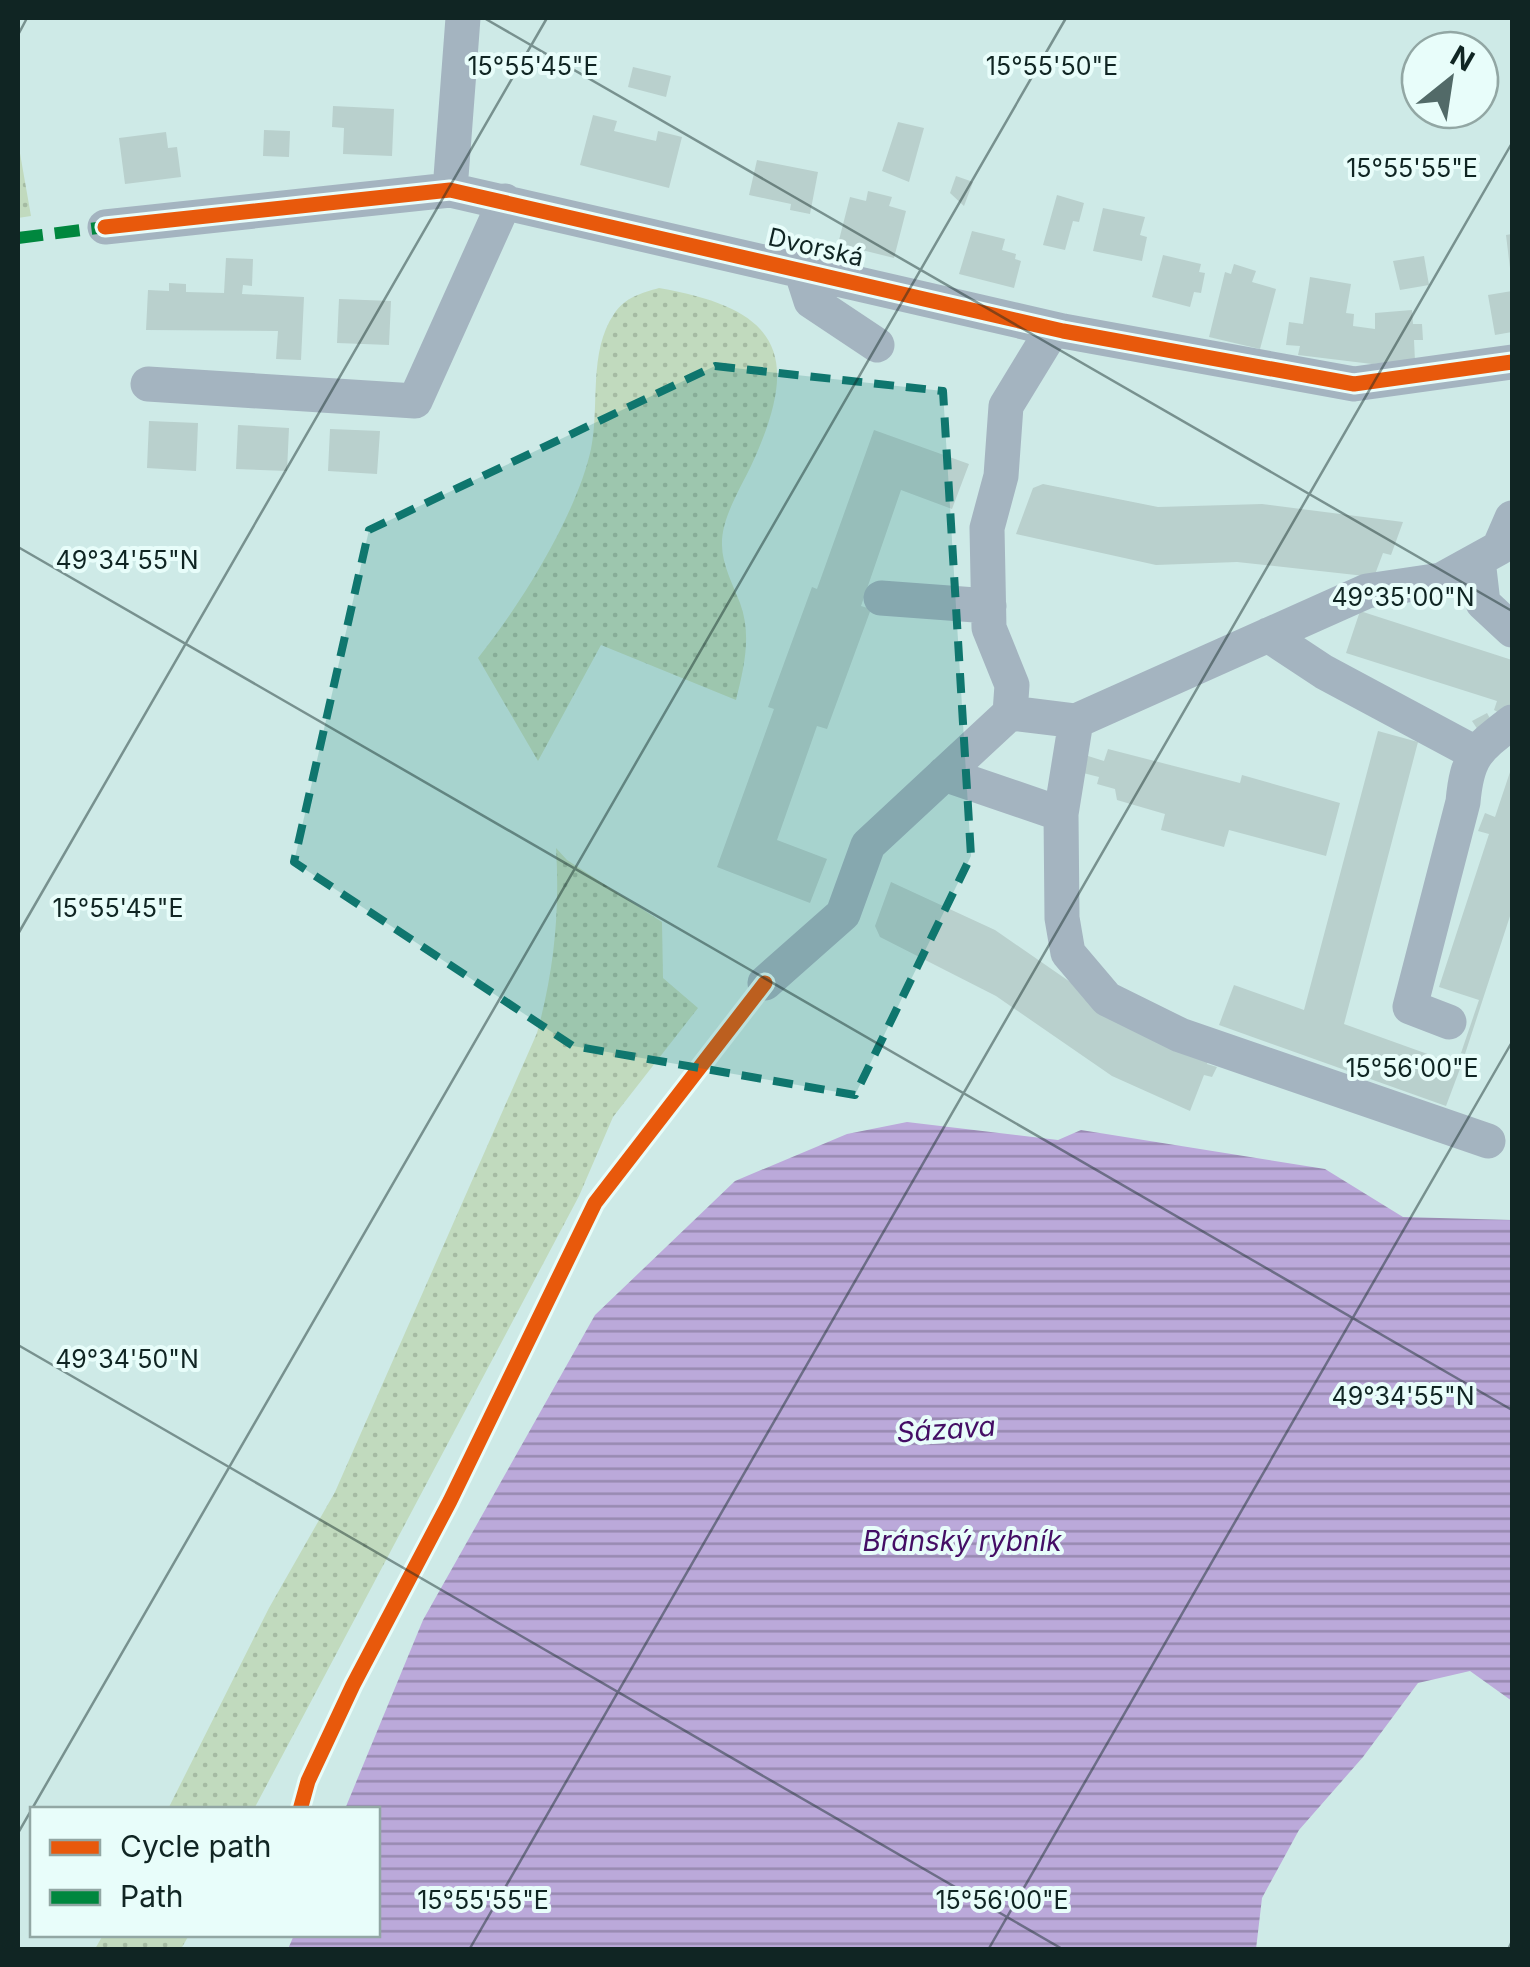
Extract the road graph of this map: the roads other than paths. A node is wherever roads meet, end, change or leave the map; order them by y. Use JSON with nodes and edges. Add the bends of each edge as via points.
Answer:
{"nodes":[{"id":1,"x":464,"y":18,"type":"edge"},
{"id":2,"x":450,"y":190,"type":"junction"},
{"id":3,"x":505,"y":201,"type":"junction"},
{"id":4,"x":105,"y":227,"type":"dead end"},
{"id":5,"x":801,"y":270,"type":"junction"},
{"id":6,"x":1053,"y":329,"type":"junction"},
{"id":7,"x":877,"y":345,"type":"dead end"},
{"id":8,"x":1512,"y":362,"type":"edge"},
{"id":9,"x":148,"y":384,"type":"dead end"},
{"id":10,"x":1512,"y":518,"type":"edge"},
{"id":11,"x":1478,"y":560,"type":"junction"},
{"id":12,"x":881,"y":598,"type":"dead end"},
{"id":13,"x":988,"y":606,"type":"junction"},
{"id":14,"x":1512,"y":630,"type":"edge"},
{"id":15,"x":1268,"y":635,"type":"junction"},
{"id":16,"x":1010,"y":713,"type":"junction"},
{"id":17,"x":1076,"y":721,"type":"junction"},
{"id":18,"x":1512,"y":722,"type":"edge"},
{"id":19,"x":1475,"y":753,"type":"junction"},
{"id":20,"x":944,"y":774,"type":"junction"},
{"id":21,"x":1061,"y":814,"type":"junction"},
{"id":22,"x":764,"y":984,"type":"dead end"},
{"id":23,"x":1449,"y":1022,"type":"dead end"},
{"id":24,"x":1488,"y":1141,"type":"dead end"}],
"edges":[{"from":1,"to":2,"type":"street"},
{"from":2,"to":3,"type":"street","name":"Dvorská"},
{"from":2,"to":4,"type":"street","name":"Dvorská"},
{"from":3,"to":5,"type":"street","name":"Dvorská"},
{"from":3,"to":9,"type":"street","via":[[415,400]]},
{"from":5,"to":6,"type":"street","name":"Dvorská"},
{"from":5,"to":7,"type":"street","via":[[811,301]]},
{"from":6,"to":8,"type":"street","name":"Dvorská","via":[[1354,384]]},
{"from":6,"to":13,"type":"street","via":[[1006,406],[1001,476],[987,528]]},
{"from":10,"to":11,"type":"street","via":[[1499,548]]},
{"from":11,"to":14,"type":"street","via":[[1483,603]]},
{"from":11,"to":15,"type":"street","via":[[1441,580],[1366,590]]},
{"from":12,"to":13,"type":"street"},
{"from":13,"to":16,"type":"street","via":[[989,628],[1012,685]]},
{"from":15,"to":17,"type":"street"},
{"from":15,"to":19,"type":"street"},
{"from":16,"to":17,"type":"street"},
{"from":16,"to":20,"type":"street"},
{"from":17,"to":21,"type":"street"},
{"from":18,"to":19,"type":"street"},
{"from":19,"to":23,"type":"street","via":[[1410,1007]]},
{"from":20,"to":21,"type":"street"},
{"from":20,"to":22,"type":"street","via":[[868,844],[843,914]]},
{"from":21,"to":24,"type":"street","via":[[1068,952],[1107,999],[1180,1035]]}]}
